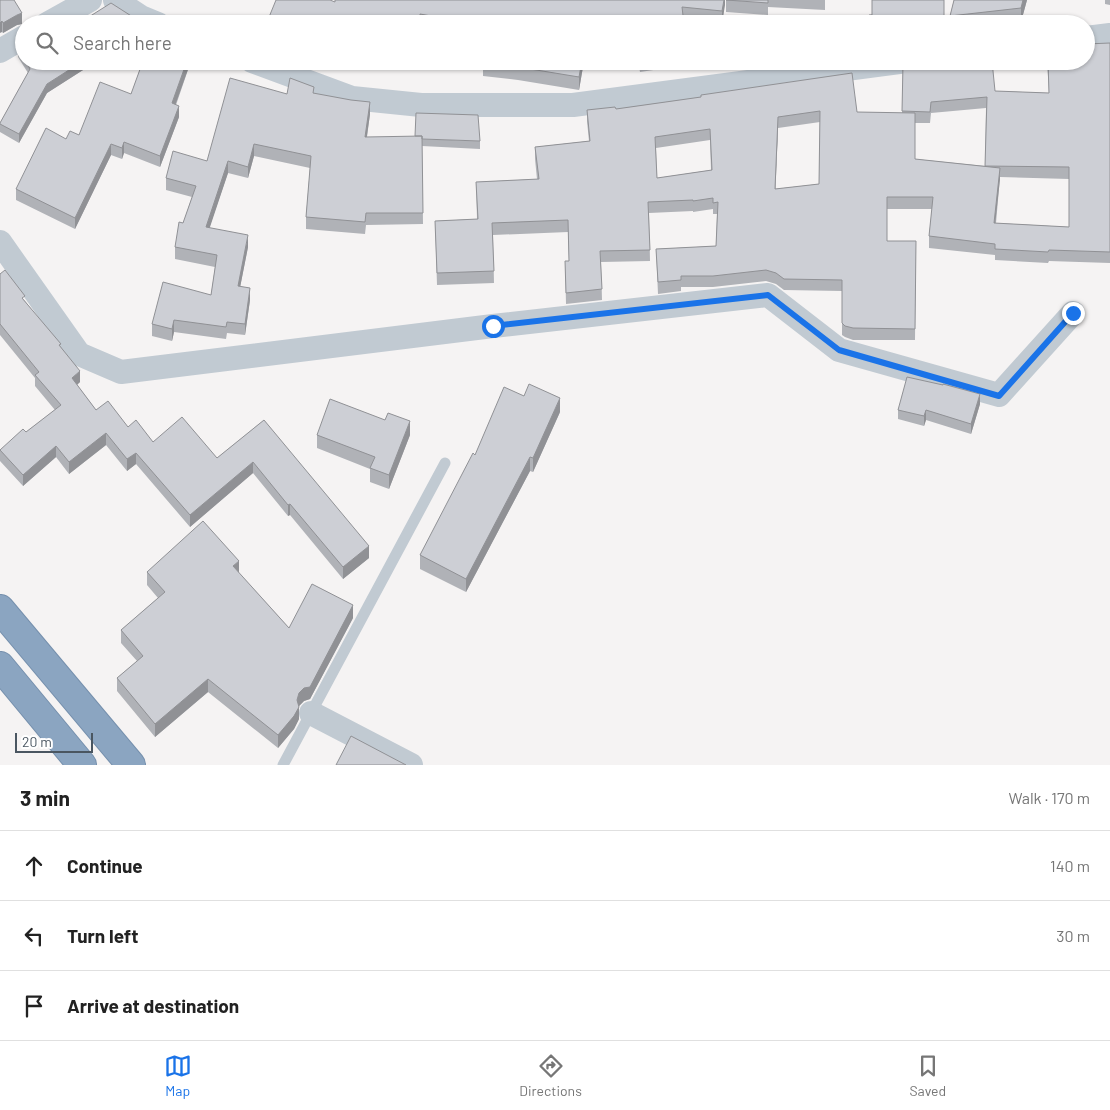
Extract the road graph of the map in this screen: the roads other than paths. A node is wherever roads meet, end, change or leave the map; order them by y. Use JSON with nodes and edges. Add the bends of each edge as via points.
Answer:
{"nodes":[{"id":1,"x":90,"y":0,"type":"edge"},
{"id":2,"x":115,"y":0,"type":"edge"},
{"id":3,"x":64,"y":15,"type":"edge"},
{"id":4,"x":138,"y":15,"type":"edge"},
{"id":5,"x":1110,"y":35,"type":"edge"},
{"id":6,"x":1095,"y":37,"type":"edge"},
{"id":7,"x":15,"y":42,"type":"edge"},
{"id":8,"x":0,"y":50,"type":"edge"},
{"id":9,"x":276,"y":70,"type":"edge"},
{"id":10,"x":837,"y":70,"type":"edge"},
{"id":11,"x":0,"y":242,"type":"edge"},
{"id":12,"x":1073,"y":313,"type":"dead end"},
{"id":13,"x":446,"y":463,"type":"dead end"},
{"id":14,"x":0,"y":609,"type":"edge"},
{"id":15,"x":0,"y":666,"type":"edge"},
{"id":16,"x":311,"y":713,"type":"junction"},
{"id":17,"x":82,"y":765,"type":"edge"},
{"id":18,"x":131,"y":765,"type":"edge"},
{"id":19,"x":283,"y":765,"type":"edge"},
{"id":20,"x":411,"y":765,"type":"edge"}],
"edges":[{"from":1,"to":3,"type":"street"},
{"from":2,"to":4,"type":"street"},
{"from":5,"to":6,"type":"street"},
{"from":7,"to":8,"type":"street"},
{"from":9,"to":10,"type":"street","via":[[352,98],[430,105],[573,104]]},
{"from":11,"to":12,"type":"street","via":[[79,354],[121,372],[768,295],[839,350],[999,396]]},
{"from":13,"to":16,"type":"lane"},
{"from":14,"to":18,"type":"highway"},
{"from":15,"to":17,"type":"highway"},
{"from":16,"to":19,"type":"lane"},
{"from":16,"to":20,"type":"street"}]}
